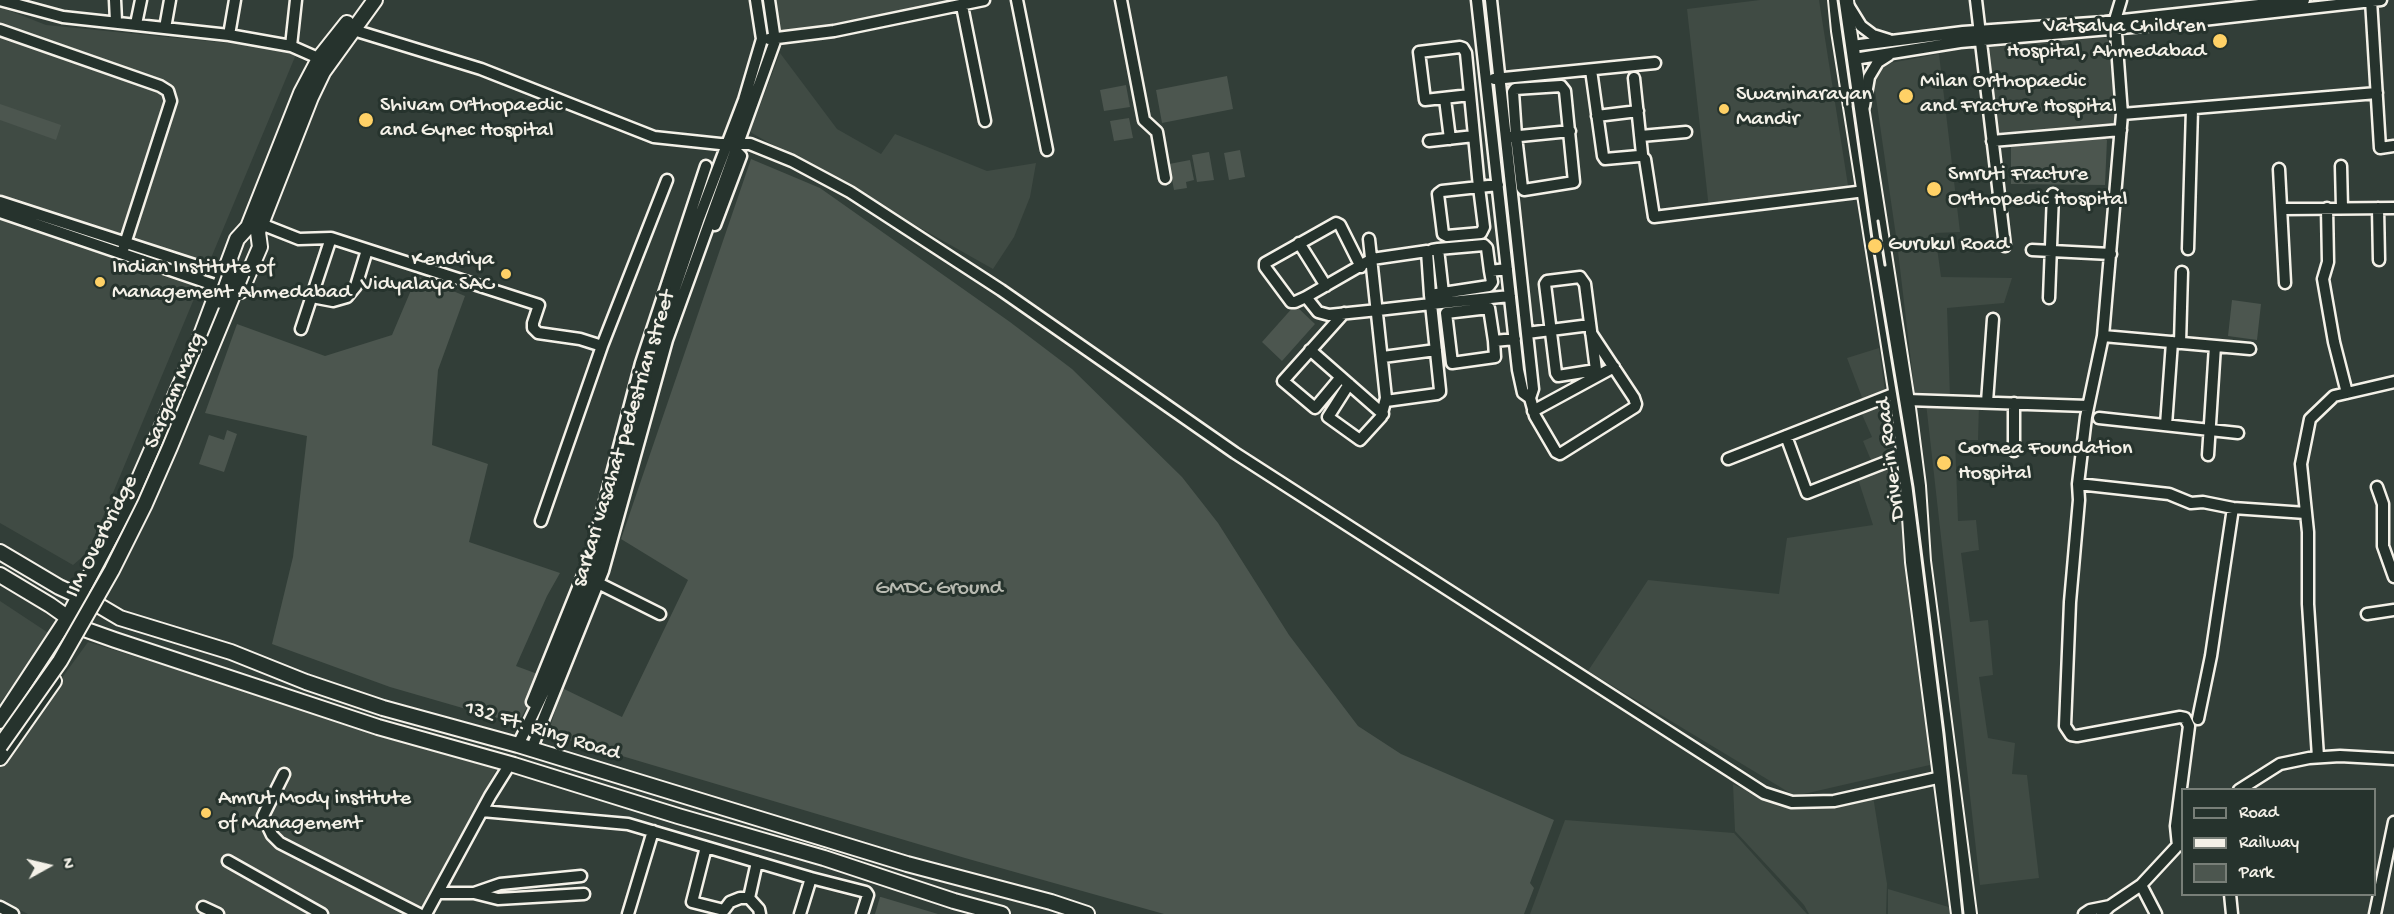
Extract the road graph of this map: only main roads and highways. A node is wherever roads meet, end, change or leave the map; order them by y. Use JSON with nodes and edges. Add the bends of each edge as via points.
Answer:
{"nodes":[{"id":1,"x":365,"y":0,"type":"edge"},
{"id":2,"x":375,"y":0,"type":"edge"},
{"id":3,"x":1843,"y":1,"type":"edge"},
{"id":4,"x":348,"y":28,"type":"junction"},
{"id":5,"x":1848,"y":53,"type":"junction"},
{"id":6,"x":255,"y":228,"type":"junction"},
{"id":7,"x":229,"y":278,"type":"junction"},
{"id":8,"x":1903,"y":394,"type":"junction"},
{"id":9,"x":0,"y":552,"type":"edge"},
{"id":10,"x":0,"y":575,"type":"edge"},
{"id":11,"x":80,"y":596,"type":"junction"},
{"id":12,"x":98,"y":605,"type":"junction"},
{"id":13,"x":67,"y":618,"type":"junction"},
{"id":14,"x":84,"y":629,"type":"junction"},
{"id":15,"x":0,"y":722,"type":"edge"},
{"id":16,"x":0,"y":735,"type":"edge"},
{"id":17,"x":0,"y":746,"type":"edge"},
{"id":18,"x":0,"y":758,"type":"edge"},
{"id":19,"x":1947,"y":775,"type":"junction"},
{"id":20,"x":1002,"y":914,"type":"edge"},
{"id":21,"x":1088,"y":914,"type":"edge"},
{"id":22,"x":1959,"y":914,"type":"edge"},
{"id":23,"x":1969,"y":914,"type":"edge"}],
"edges":[{"from":1,"to":4,"type":"main road","name":"Sargam Marg"},
{"from":2,"to":4,"type":"main road","name":"Sargam Marg"},
{"from":3,"to":5,"type":"main road","name":"Drive-in Road"},
{"from":4,"to":6,"type":"main road","name":"Sargam Marg","via":[[324,61]]},
{"from":5,"to":8,"type":"main road","name":"Drive-in Road","via":[[1862,113]]},
{"from":5,"to":8,"type":"main road","name":"Drive-in Road","via":[[1864,191]]},
{"from":6,"to":7,"type":"main road","name":"IIM Overbridge"},
{"from":6,"to":12,"type":"main road","name":"Sargam Marg","via":[[260,247],[150,506]]},
{"from":7,"to":11,"type":"main road","name":"Sargam Marg","via":[[127,507]]},
{"from":7,"to":16,"type":"main road","name":"IIM Overbridge","bridge":true,"via":[[162,445],[106,566],[83,610]]},
{"from":7,"to":17,"type":"main road","name":"IIM Overbridge","bridge":true,"via":[[217,338],[145,504],[60,661]]},
{"from":8,"to":19,"type":"main road","name":"Drive-in Road","via":[[1918,486]]},
{"from":8,"to":19,"type":"main road","name":"Drive-in Road","via":[[1913,562]]},
{"from":9,"to":11,"type":"main road","name":"132 Ft. Ring Road"},
{"from":10,"to":13,"type":"main road","name":"132 Ft. Ring Road"},
{"from":11,"to":12,"type":"main road","name":"132 Ft. Ring Road"},
{"from":11,"to":13,"type":"main road","name":"Sargam Marg"},
{"from":12,"to":14,"type":"main road","name":"Sargam Marg"},
{"from":12,"to":21,"type":"main road","name":"132 Ft. Ring Road","via":[[120,618],[231,652],[383,708]]},
{"from":13,"to":14,"type":"main road","name":"132 Ft. Ring Road"},
{"from":13,"to":15,"type":"main road","name":"Sargam Marg"},
{"from":14,"to":18,"type":"main road","name":"Sargam Marg"},
{"from":14,"to":20,"type":"main road","name":"132 Ft. Ring Road","via":[[378,727]]},
{"from":19,"to":22,"type":"main road","name":"Drive-in Road"},
{"from":19,"to":23,"type":"main road","name":"Drive-in Road"}]}
